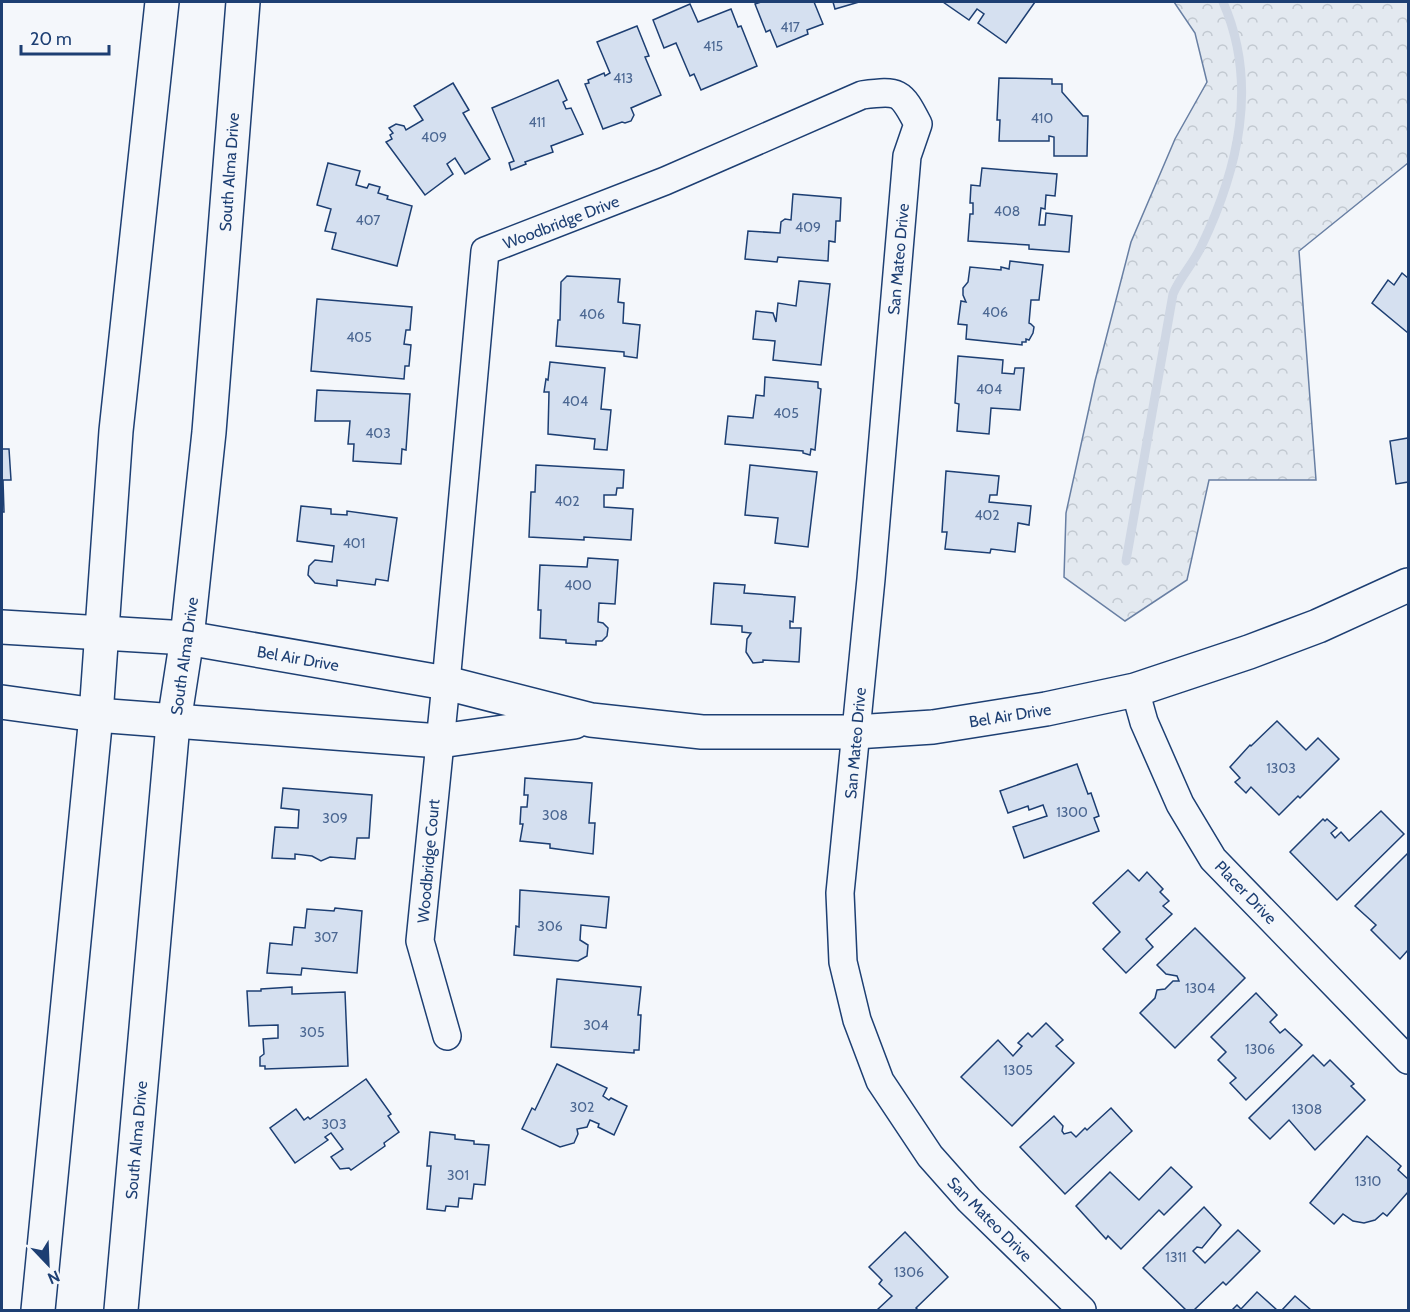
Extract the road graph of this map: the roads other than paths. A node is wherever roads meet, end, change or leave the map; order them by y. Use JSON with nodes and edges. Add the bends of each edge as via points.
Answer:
{"nodes":[{"id":1,"x":162,"y":2,"type":"edge"},
{"id":2,"x":243,"y":2,"type":"edge"},
{"id":3,"x":905,"y":99,"type":"joint"},
{"id":4,"x":1408,"y":585,"type":"edge"},
{"id":5,"x":2,"y":627,"type":"edge"},
{"id":6,"x":102,"y":633,"type":"junction"},
{"id":7,"x":187,"y":638,"type":"junction"},
{"id":8,"x":446,"y":684,"type":"junction"},
{"id":9,"x":1136,"y":690,"type":"junction"},
{"id":10,"x":2,"y":702,"type":"edge"},
{"id":11,"x":96,"y":715,"type":"junction"},
{"id":12,"x":591,"y":720,"type":"junction"},
{"id":13,"x":175,"y":722,"type":"junction"},
{"id":14,"x":855,"y":732,"type":"junction"},
{"id":15,"x":440,"y":741,"type":"junction"},
{"id":16,"x":447,"y":1036,"type":"dead end"},
{"id":17,"x":1408,"y":1060,"type":"edge"},
{"id":18,"x":38,"y":1311,"type":"edge"},
{"id":19,"x":121,"y":1311,"type":"edge"},
{"id":20,"x":1082,"y":1311,"type":"edge"}],
"edges":[{"from":1,"to":6,"type":"main road","via":[[116,431]]},
{"from":2,"to":7,"type":"main road","name":"South Alma Drive","via":[[209,432]]},
{"from":3,"to":8,"type":"street","name":"Woodbridge Drive","via":[[889,92],[862,95],[665,182],[485,251]]},
{"from":3,"to":14,"type":"street","name":"San Mateo Drive","via":[[918,124],[907,156]]},
{"from":4,"to":9,"type":"main road","name":"Bel Air Drive","via":[[1308,630]]},
{"from":5,"to":6,"type":"main road","name":"Bel Air Drive"},
{"from":6,"to":7,"type":"main road","name":"Bel Air Drive"},
{"from":6,"to":11,"type":"main road"},
{"from":7,"to":8,"type":"main road","name":"Bel Air Drive"},
{"from":7,"to":13,"type":"main road","name":"South Alma Drive"},
{"from":8,"to":12,"type":"main road","name":"Bel Air Drive"},
{"from":8,"to":15,"type":"street","name":"Woodbridge Court"},
{"from":9,"to":14,"type":"main road","name":"Bel Air Drive","via":[[1046,710],[945,725]]},
{"from":9,"to":17,"type":"street","name":"Placer Drive","via":[[1144,722],[1180,804],[1213,859]]},
{"from":10,"to":11,"type":"main road","name":"Bel Air Drive"},
{"from":11,"to":13,"type":"main road","name":"Bel Air Drive"},
{"from":11,"to":18,"type":"main road"},
{"from":12,"to":14,"type":"main road","name":"Bel Air Drive","via":[[702,732]]},
{"from":12,"to":15,"type":"main road","name":"Bel Air Drive"},
{"from":13,"to":15,"type":"main road","name":"Bel Air Drive"},
{"from":13,"to":19,"type":"main road","name":"South Alma Drive"},
{"from":14,"to":20,"type":"street","name":"San Mateo Drive","via":[[840,893],[843,962],[857,1020],[880,1081],[930,1156]]},
{"from":15,"to":16,"type":"street","name":"Woodbridge Court","via":[[420,941]]}]}
